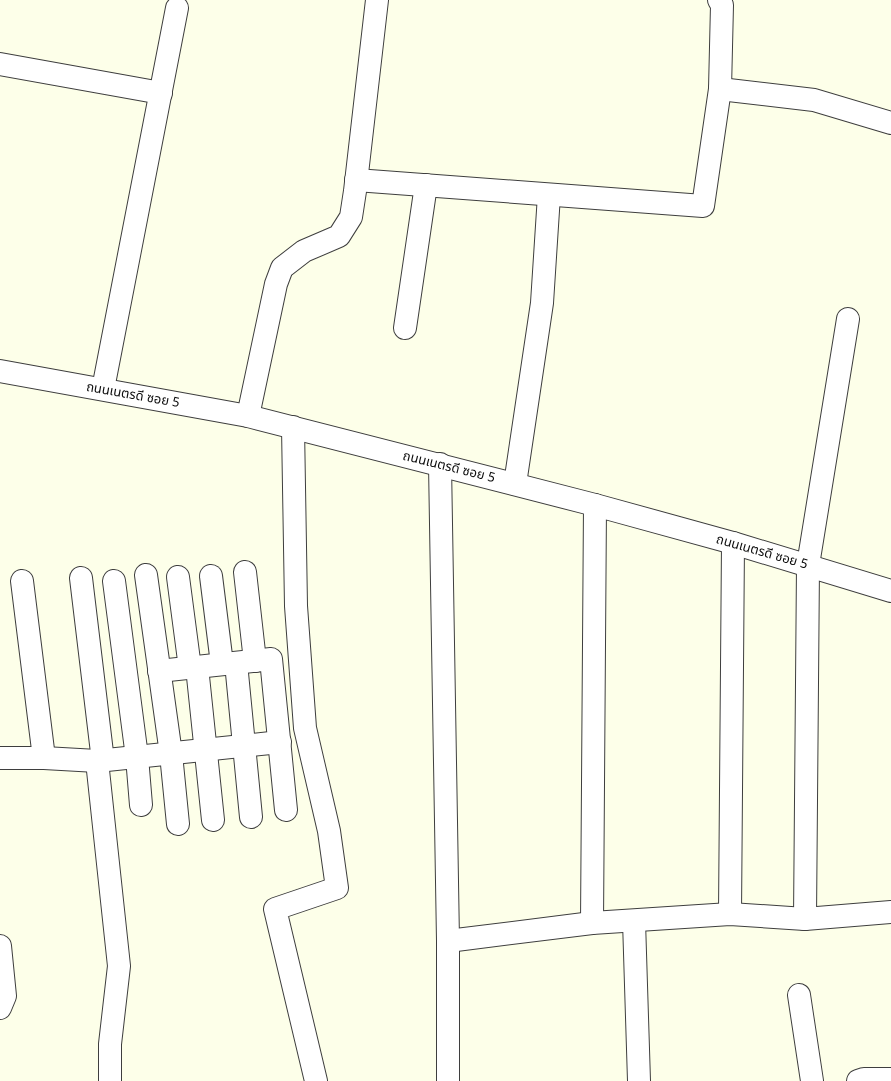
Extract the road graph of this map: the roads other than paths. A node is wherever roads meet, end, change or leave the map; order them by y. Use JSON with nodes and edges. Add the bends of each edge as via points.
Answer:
{"nodes":[{"id":1,"x":378,"y":0,"type":"edge"},
{"id":2,"x":719,"y":0,"type":"edge"},
{"id":3,"x":177,"y":8,"type":"dead end"},
{"id":4,"x":0,"y":64,"type":"edge"},
{"id":5,"x":720,"y":89,"type":"junction"},
{"id":6,"x":161,"y":93,"type":"junction"},
{"id":7,"x":891,"y":123,"type":"edge"},
{"id":8,"x":356,"y":180,"type":"junction"},
{"id":9,"x":426,"y":185,"type":"junction"},
{"id":10,"x":549,"y":195,"type":"junction"},
{"id":11,"x":848,"y":319,"type":"dead end"},
{"id":12,"x":405,"y":328,"type":"dead end"},
{"id":13,"x":0,"y":371,"type":"edge"},
{"id":14,"x":103,"y":390,"type":"junction"},
{"id":15,"x":248,"y":416,"type":"junction"},
{"id":16,"x":293,"y":427,"type":"junction"},
{"id":17,"x":440,"y":464,"type":"junction"},
{"id":18,"x":515,"y":484,"type":"junction"},
{"id":19,"x":595,"y":505,"type":"junction"},
{"id":20,"x":734,"y":543,"type":"junction"},
{"id":21,"x":808,"y":565,"type":"junction"},
{"id":22,"x":245,"y":572,"type":"dead end"},
{"id":23,"x":146,"y":575,"type":"dead end"},
{"id":24,"x":211,"y":576,"type":"dead end"},
{"id":25,"x":178,"y":577,"type":"dead end"},
{"id":26,"x":81,"y":578,"type":"dead end"},
{"id":27,"x":22,"y":581,"type":"dead end"},
{"id":28,"x":114,"y":581,"type":"dead end"},
{"id":29,"x":891,"y":591,"type":"edge"},
{"id":30,"x":238,"y":663,"type":"junction"},
{"id":31,"x":194,"y":667,"type":"junction"},
{"id":32,"x":159,"y":671,"type":"junction"},
{"id":33,"x":280,"y":742,"type":"junction"},
{"id":34,"x":244,"y":746,"type":"junction"},
{"id":35,"x":206,"y":750,"type":"junction"},
{"id":36,"x":171,"y":754,"type":"junction"},
{"id":37,"x":137,"y":757,"type":"junction"},
{"id":38,"x":0,"y":758,"type":"edge"},
{"id":39,"x":44,"y":758,"type":"junction"},
{"id":40,"x":100,"y":761,"type":"junction"},
{"id":41,"x":141,"y":805,"type":"dead end"},
{"id":42,"x":286,"y":810,"type":"dead end"},
{"id":43,"x":251,"y":817,"type":"dead end"},
{"id":44,"x":213,"y":820,"type":"dead end"},
{"id":45,"x":178,"y":824,"type":"dead end"},
{"id":46,"x":891,"y":912,"type":"edge"},
{"id":47,"x":730,"y":914,"type":"junction"},
{"id":48,"x":805,"y":919,"type":"junction"},
{"id":49,"x":634,"y":921,"type":"junction"},
{"id":50,"x":592,"y":923,"type":"junction"},
{"id":51,"x":448,"y":941,"type":"junction"},
{"id":52,"x":0,"y":946,"type":"edge"},
{"id":53,"x":798,"y":995,"type":"dead end"},
{"id":54,"x":0,"y":1008,"type":"edge"},
{"id":55,"x":891,"y":1079,"type":"edge"},
{"id":56,"x":110,"y":1081,"type":"edge"},
{"id":57,"x":316,"y":1081,"type":"edge"},
{"id":58,"x":448,"y":1081,"type":"edge"},
{"id":59,"x":639,"y":1081,"type":"edge"},
{"id":60,"x":812,"y":1081,"type":"edge"},
{"id":61,"x":858,"y":1081,"type":"edge"}],
"edges":[{"from":1,"to":8,"type":"street"},
{"from":2,"to":5,"type":"street","via":[[722,5]]},
{"from":3,"to":6,"type":"street"},
{"from":4,"to":6,"type":"street"},
{"from":5,"to":7,"type":"street","via":[[814,100]]},
{"from":5,"to":10,"type":"street","via":[[703,206]]},
{"from":6,"to":14,"type":"street"},
{"from":8,"to":9,"type":"street"},
{"from":8,"to":15,"type":"street","via":[[350,217],[339,236],[304,252],[282,268],[276,284]]},
{"from":9,"to":10,"type":"street"},
{"from":9,"to":12,"type":"street"},
{"from":10,"to":18,"type":"street","via":[[542,303]]},
{"from":11,"to":21,"type":"street"},
{"from":13,"to":14,"type":"street","name":"ถนนเนตรดี ซอย 5"},
{"from":14,"to":15,"type":"street","name":"ถนนเนตรดี ซอย 5"},
{"from":15,"to":16,"type":"street","name":"ถนนเนตรดี ซอย 5"},
{"from":16,"to":17,"type":"street","name":"ถนนเนตรดี ซอย 5"},
{"from":16,"to":57,"type":"street","via":[[296,606],[305,728],[329,830],[337,888],[275,909]]},
{"from":17,"to":18,"type":"street","name":"ถนนเนตรดี ซอย 5"},
{"from":17,"to":51,"type":"street"},
{"from":18,"to":19,"type":"street","name":"ถนนเนตรดี ซอย 5"},
{"from":19,"to":20,"type":"street","name":"ถนนเนตรดี ซอย 5"},
{"from":19,"to":50,"type":"street"},
{"from":20,"to":21,"type":"street","name":"ถนนเนตรดี ซอย 5"},
{"from":20,"to":47,"type":"street"},
{"from":21,"to":29,"type":"street","name":"ถนนเนตรดี ซอย 5"},
{"from":21,"to":48,"type":"street"},
{"from":22,"to":30,"type":"street"},
{"from":23,"to":32,"type":"street"},
{"from":24,"to":30,"type":"street"},
{"from":25,"to":31,"type":"street"},
{"from":26,"to":40,"type":"street"},
{"from":27,"to":39,"type":"street"},
{"from":28,"to":37,"type":"street"},
{"from":30,"to":31,"type":"street"},
{"from":30,"to":33,"type":"street","via":[[271,659]]},
{"from":30,"to":34,"type":"street"},
{"from":31,"to":32,"type":"street"},
{"from":31,"to":35,"type":"street"},
{"from":32,"to":36,"type":"street"},
{"from":33,"to":34,"type":"street"},
{"from":33,"to":42,"type":"street"},
{"from":34,"to":35,"type":"street"},
{"from":34,"to":43,"type":"street"},
{"from":35,"to":36,"type":"street"},
{"from":35,"to":44,"type":"street"},
{"from":36,"to":37,"type":"street"},
{"from":36,"to":45,"type":"street"},
{"from":37,"to":40,"type":"street"},
{"from":37,"to":41,"type":"street"},
{"from":38,"to":39,"type":"street"},
{"from":39,"to":40,"type":"street"},
{"from":40,"to":56,"type":"street","via":[[119,966],[110,1044]]},
{"from":46,"to":48,"type":"street"},
{"from":47,"to":48,"type":"street"},
{"from":47,"to":49,"type":"street"},
{"from":49,"to":50,"type":"street"},
{"from":49,"to":59,"type":"street"},
{"from":50,"to":51,"type":"street"},
{"from":51,"to":58,"type":"street"},
{"from":52,"to":54,"type":"street","via":[[5,996]]},
{"from":53,"to":60,"type":"street"},
{"from":55,"to":61,"type":"street"}]}
